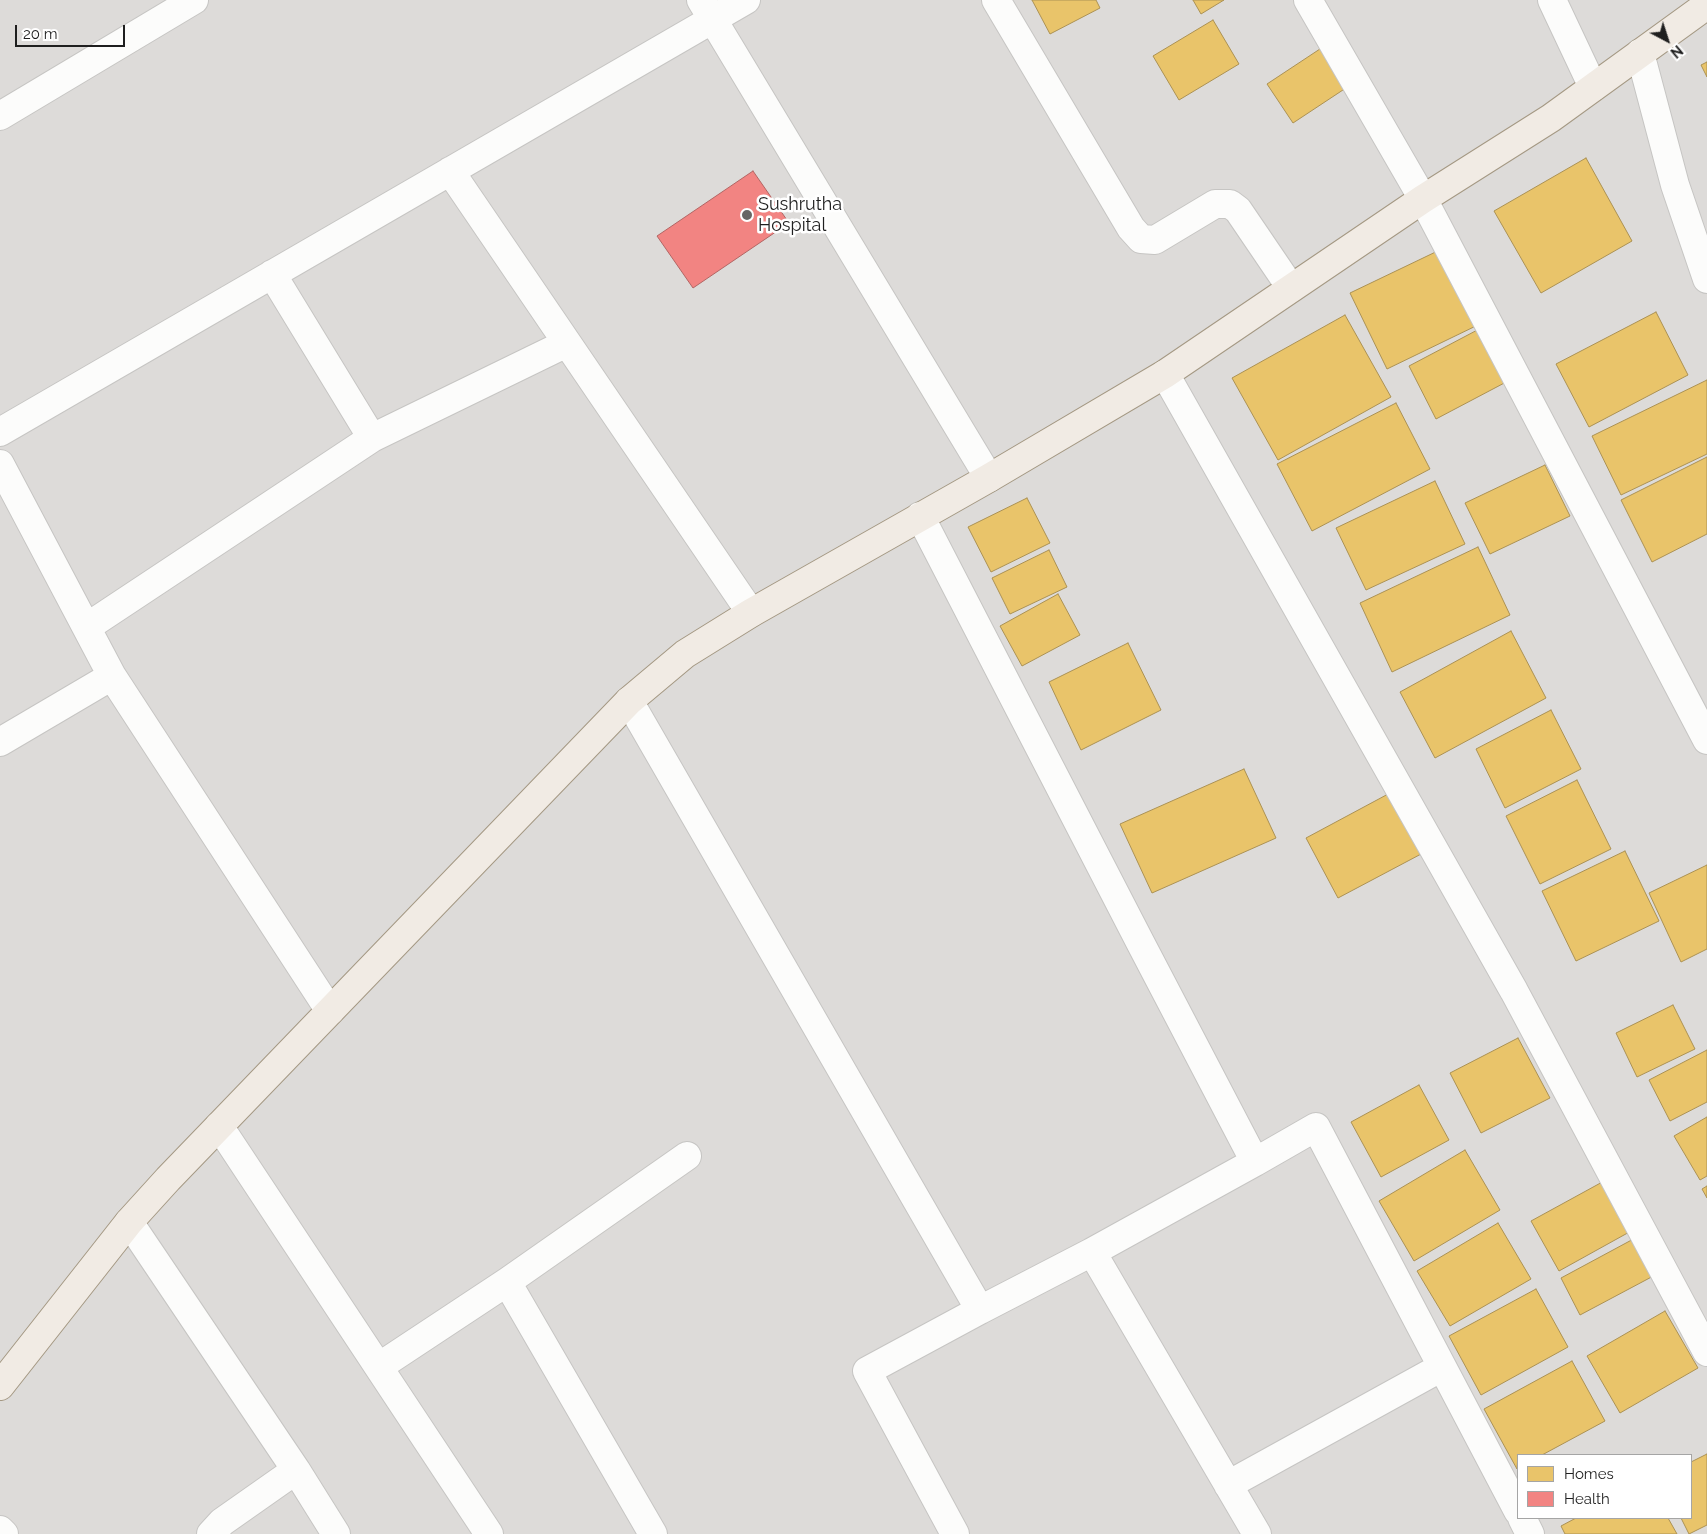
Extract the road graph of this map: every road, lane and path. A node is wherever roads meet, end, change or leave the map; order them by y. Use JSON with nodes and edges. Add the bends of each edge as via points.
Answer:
{"nodes":[{"id":1,"x":194,"y":0,"type":"edge"},
{"id":2,"x":746,"y":0,"type":"edge"},
{"id":3,"x":996,"y":0,"type":"edge"},
{"id":4,"x":1308,"y":0,"type":"edge"},
{"id":5,"x":1552,"y":0,"type":"edge"},
{"id":6,"x":1707,"y":5,"type":"edge"},
{"id":7,"x":706,"y":10,"type":"edge"},
{"id":8,"x":1640,"y":53,"type":"junction"},
{"id":9,"x":1593,"y":87,"type":"junction"},
{"id":10,"x":0,"y":116,"type":"edge"},
{"id":11,"x":450,"y":171,"type":"junction"},
{"id":12,"x":1424,"y":199,"type":"junction"},
{"id":13,"x":272,"y":274,"type":"junction"},
{"id":14,"x":1707,"y":279,"type":"edge"},
{"id":15,"x":1291,"y":288,"type":"junction"},
{"id":16,"x":568,"y":343,"type":"junction"},
{"id":17,"x":1165,"y":374,"type":"junction"},
{"id":18,"x":0,"y":432,"type":"edge"},
{"id":19,"x":372,"y":438,"type":"junction"},
{"id":20,"x":0,"y":464,"type":"edge"},
{"id":21,"x":989,"y":478,"type":"junction"},
{"id":22,"x":920,"y":516,"type":"junction"},
{"id":23,"x":751,"y":613,"type":"junction"},
{"id":24,"x":87,"y":627,"type":"junction"},
{"id":25,"x":112,"y":676,"type":"junction"},
{"id":26,"x":629,"y":701,"type":"junction"},
{"id":27,"x":1707,"y":740,"type":"edge"},
{"id":28,"x":0,"y":742,"type":"edge"},
{"id":29,"x":330,"y":1011,"type":"junction"},
{"id":30,"x":219,"y":1126,"type":"junction"},
{"id":31,"x":688,"y":1156,"type":"dead end"},
{"id":32,"x":1255,"y":1162,"type":"junction"},
{"id":33,"x":129,"y":1222,"type":"junction"},
{"id":34,"x":1092,"y":1252,"type":"junction"},
{"id":35,"x":507,"y":1282,"type":"junction"},
{"id":36,"x":980,"y":1310,"type":"junction"},
{"id":37,"x":1707,"y":1352,"type":"edge"},
{"id":38,"x":380,"y":1366,"type":"junction"},
{"id":39,"x":1442,"y":1367,"type":"junction"},
{"id":40,"x":0,"y":1386,"type":"edge"},
{"id":41,"x":296,"y":1470,"type":"junction"},
{"id":42,"x":1228,"y":1484,"type":"junction"},
{"id":43,"x":1517,"y":1509,"type":"edge"},
{"id":44,"x":1522,"y":1519,"type":"edge"},
{"id":45,"x":0,"y":1530,"type":"edge"},
{"id":46,"x":4,"y":1534,"type":"edge"},
{"id":47,"x":211,"y":1534,"type":"edge"},
{"id":48,"x":336,"y":1534,"type":"edge"},
{"id":49,"x":489,"y":1534,"type":"edge"},
{"id":50,"x":653,"y":1534,"type":"edge"},
{"id":51,"x":955,"y":1534,"type":"edge"},
{"id":52,"x":1257,"y":1534,"type":"edge"},
{"id":53,"x":1530,"y":1534,"type":"edge"}],
"edges":[{"from":1,"to":10,"type":"street"},
{"from":2,"to":7,"type":"street"},
{"from":3,"to":15,"type":"street","via":[[1131,228],[1141,239],[1155,240],[1215,204],[1230,204],[1238,210]]},
{"from":4,"to":12,"type":"street"},
{"from":5,"to":9,"type":"street"},
{"from":6,"to":8,"type":"main road"},
{"from":7,"to":11,"type":"street"},
{"from":7,"to":21,"type":"street"},
{"from":8,"to":9,"type":"main road"},
{"from":8,"to":14,"type":"street","via":[[1675,185]]},
{"from":9,"to":12,"type":"main road","via":[[1551,118]]},
{"from":11,"to":13,"type":"street"},
{"from":11,"to":16,"type":"street"},
{"from":12,"to":15,"type":"main road"},
{"from":12,"to":27,"type":"street"},
{"from":13,"to":18,"type":"street"},
{"from":13,"to":19,"type":"street"},
{"from":15,"to":17,"type":"main road"},
{"from":16,"to":19,"type":"street"},
{"from":16,"to":23,"type":"street"},
{"from":17,"to":21,"type":"main road"},
{"from":17,"to":37,"type":"street","via":[[1514,991]]},
{"from":19,"to":24,"type":"street"},
{"from":20,"to":24,"type":"street"},
{"from":21,"to":22,"type":"main road"},
{"from":22,"to":23,"type":"main road"},
{"from":22,"to":32,"type":"street"},
{"from":23,"to":26,"type":"main road","via":[[685,654]]},
{"from":24,"to":25,"type":"street"},
{"from":25,"to":28,"type":"street"},
{"from":25,"to":29,"type":"street"},
{"from":26,"to":29,"type":"main road"},
{"from":26,"to":36,"type":"street"},
{"from":29,"to":30,"type":"main road"},
{"from":30,"to":33,"type":"main road"},
{"from":30,"to":38,"type":"street"},
{"from":31,"to":35,"type":"street"},
{"from":32,"to":34,"type":"street"},
{"from":32,"to":39,"type":"street","via":[[1316,1127]]},
{"from":33,"to":40,"type":"main road"},
{"from":33,"to":41,"type":"street"},
{"from":34,"to":36,"type":"street"},
{"from":34,"to":42,"type":"street"},
{"from":35,"to":38,"type":"street"},
{"from":35,"to":50,"type":"street"},
{"from":36,"to":51,"type":"street","via":[[867,1371]]},
{"from":38,"to":49,"type":"street"},
{"from":39,"to":42,"type":"street"},
{"from":39,"to":43,"type":"street"},
{"from":41,"to":47,"type":"street","via":[[222,1522]]},
{"from":41,"to":48,"type":"street"},
{"from":42,"to":52,"type":"street"},
{"from":44,"to":53,"type":"street"},
{"from":45,"to":46,"type":"street"}]}
